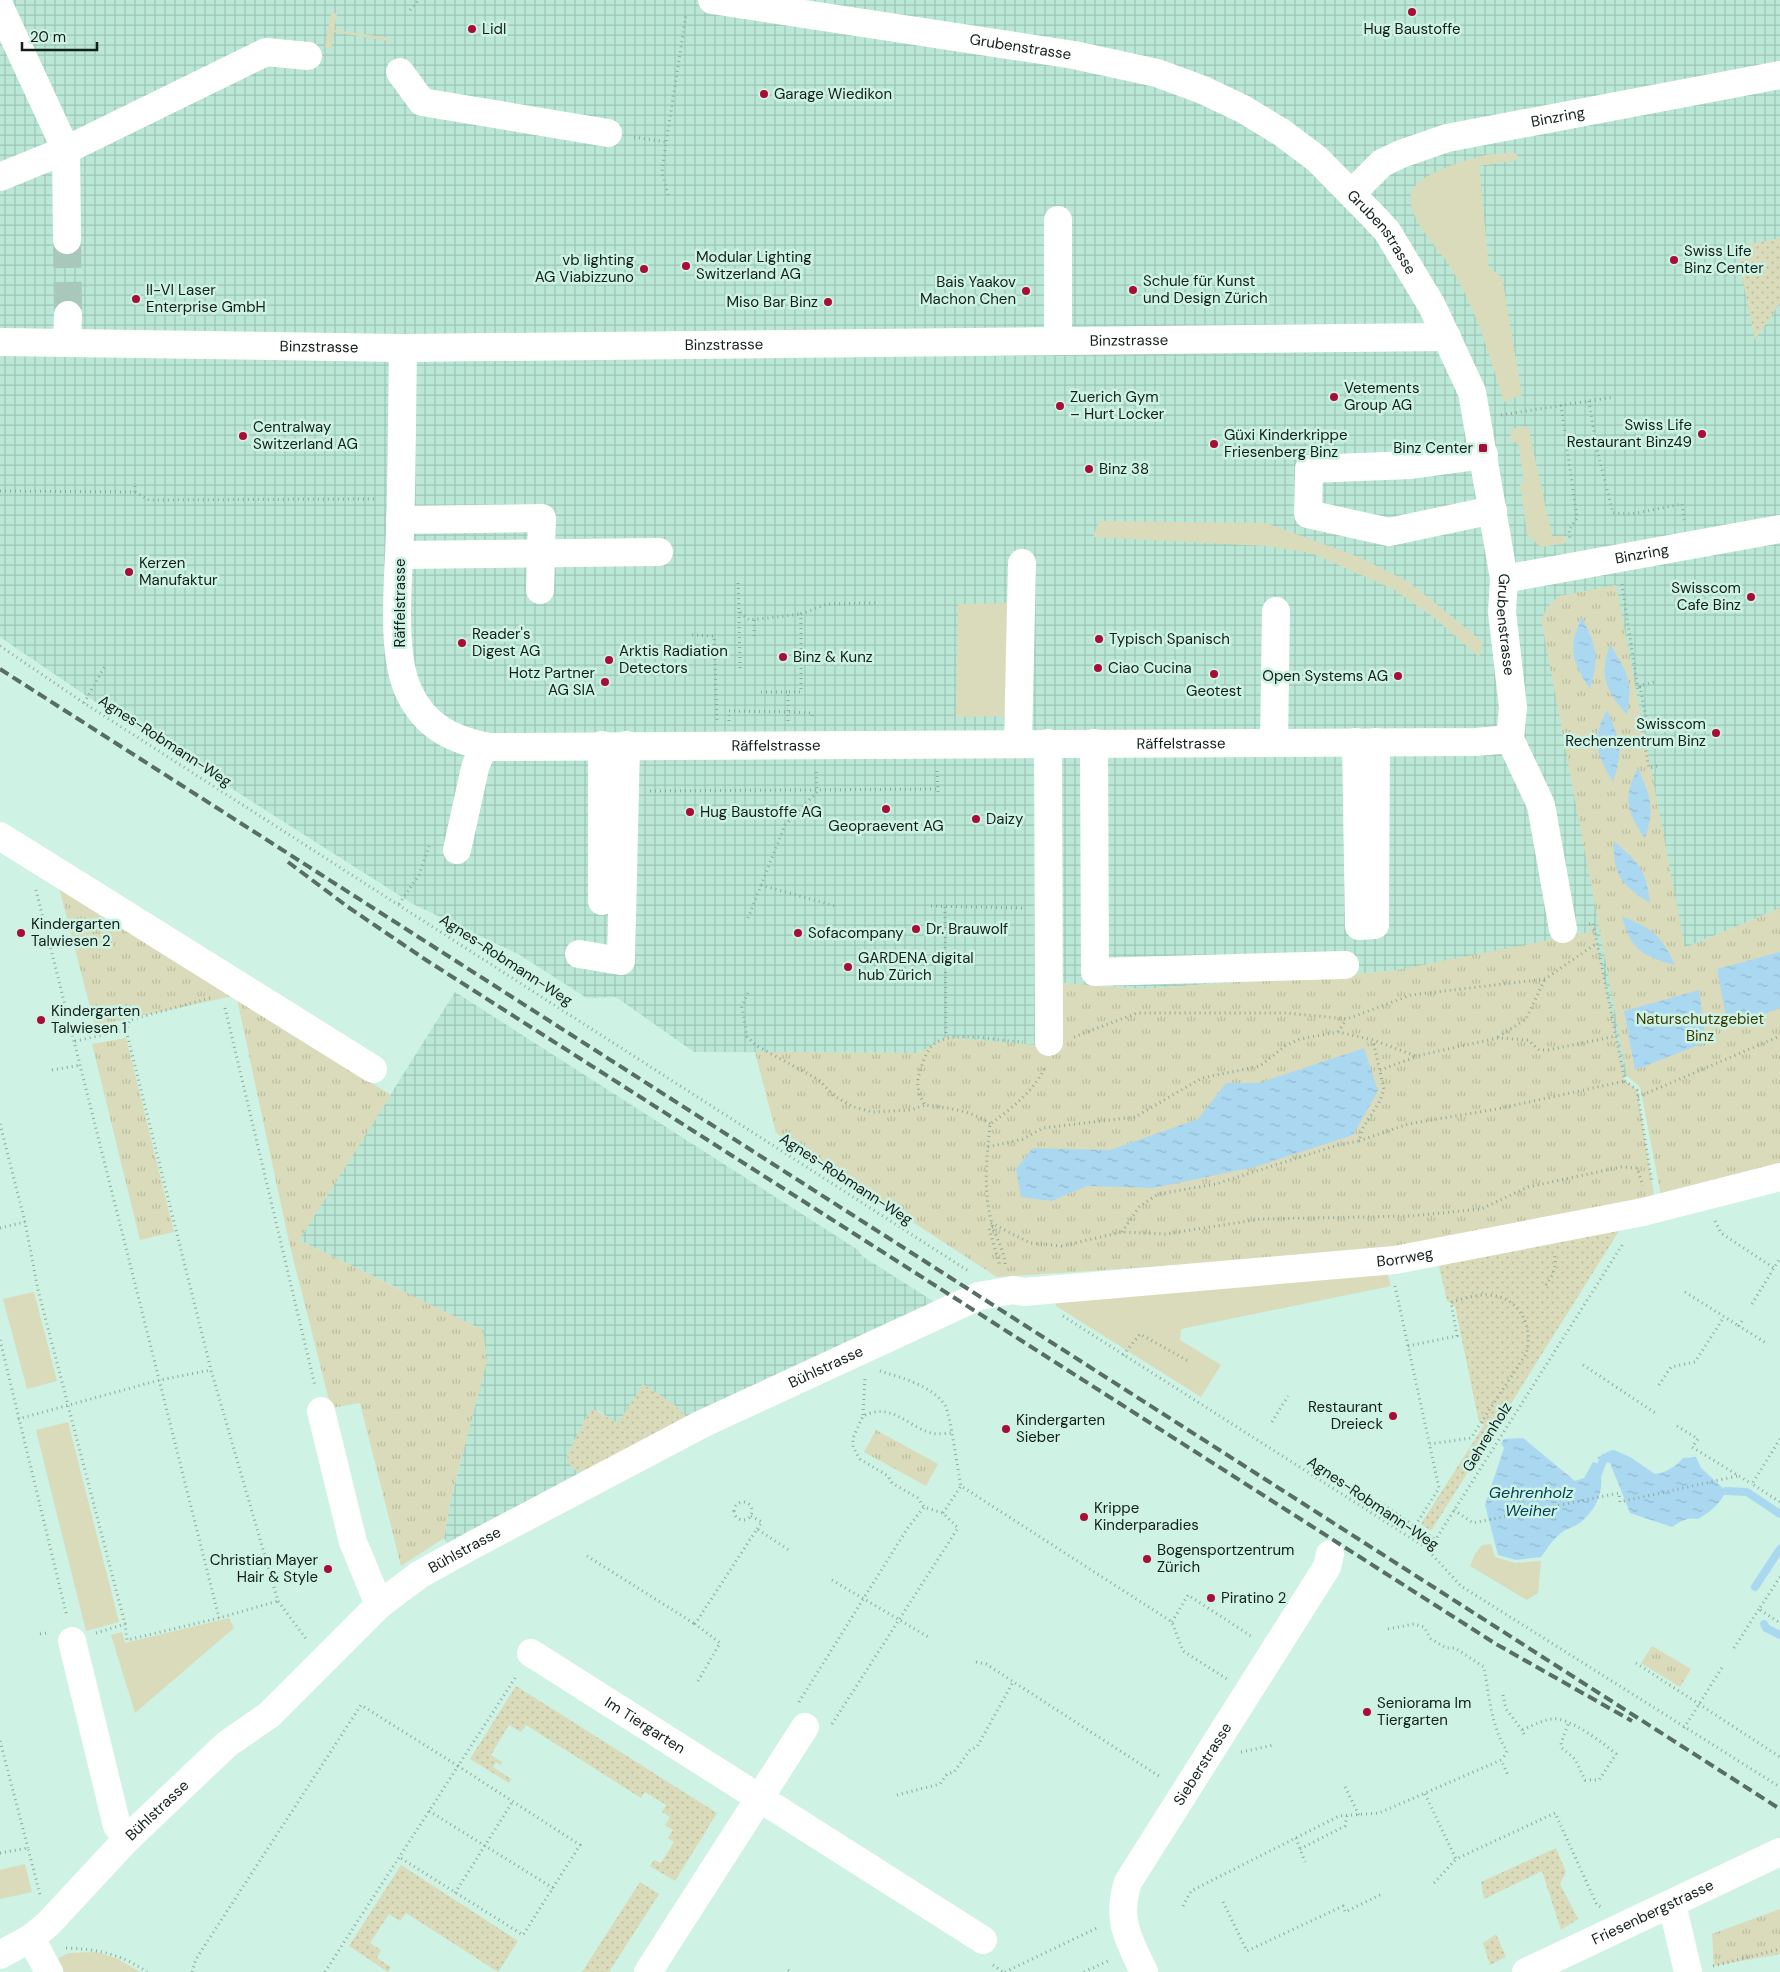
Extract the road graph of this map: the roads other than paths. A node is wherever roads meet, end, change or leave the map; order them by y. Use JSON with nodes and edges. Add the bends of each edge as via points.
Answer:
{"nodes":[{"id":1,"x":712,"y":0,"type":"edge"},
{"id":2,"x":0,"y":7,"type":"edge"},
{"id":3,"x":308,"y":56,"type":"dead end"},
{"id":4,"x":400,"y":72,"type":"dead end"},
{"id":5,"x":1780,"y":75,"type":"edge"},
{"id":6,"x":608,"y":133,"type":"road end"},
{"id":7,"x":66,"y":150,"type":"junction"},
{"id":8,"x":0,"y":177,"type":"edge"},
{"id":9,"x":1352,"y":193,"type":"junction"},
{"id":10,"x":1058,"y":220,"type":"dead end"},
{"id":11,"x":67,"y":240,"type":"tunnel mouth"},
{"id":12,"x":1447,"y":337,"type":"junction"},
{"id":13,"x":1058,"y":341,"type":"junction"},
{"id":14,"x":0,"y":342,"type":"edge"},
{"id":15,"x":403,"y":348,"type":"junction"},
{"id":16,"x":1484,"y":455,"type":"junction"},
{"id":17,"x":1493,"y":510,"type":"junction"},
{"id":18,"x":400,"y":520,"type":"junction"},
{"id":19,"x":1780,"y":529,"type":"edge"},
{"id":20,"x":659,"y":552,"type":"dead end"},
{"id":21,"x":540,"y":554,"type":"junction"},
{"id":22,"x":400,"y":555,"type":"junction"},
{"id":23,"x":1022,"y":563,"type":"dead end"},
{"id":24,"x":1504,"y":580,"type":"junction"},
{"id":25,"x":540,"y":590,"type":"dead end"},
{"id":26,"x":1276,"y":611,"type":"dead end"},
{"id":27,"x":1510,"y":739,"type":"junction"},
{"id":28,"x":1274,"y":742,"type":"junction"},
{"id":29,"x":1366,"y":742,"type":"junction"},
{"id":30,"x":1018,"y":743,"type":"junction"},
{"id":31,"x":1048,"y":743,"type":"junction"},
{"id":32,"x":1094,"y":743,"type":"junction"},
{"id":33,"x":474,"y":744,"type":"junction"},
{"id":34,"x":614,"y":745,"type":"junction"},
{"id":35,"x":0,"y":836,"type":"edge"},
{"id":36,"x":457,"y":850,"type":"dead end"},
{"id":37,"x":602,"y":901,"type":"dead end"},
{"id":38,"x":1563,"y":929,"type":"dead end"},
{"id":39,"x":579,"y":954,"type":"dead end"},
{"id":40,"x":1345,"y":966,"type":"dead end"},
{"id":41,"x":1049,"y":1042,"type":"road end"},
{"id":42,"x":373,"y":1069,"type":"dead end"},
{"id":43,"x":1780,"y":1177,"type":"edge"},
{"id":44,"x":1010,"y":1289,"type":"joint"},
{"id":45,"x":321,"y":1411,"type":"road end"},
{"id":46,"x":1329,"y":1561,"type":"dead end"},
{"id":47,"x":379,"y":1605,"type":"junction"},
{"id":48,"x":72,"y":1640,"type":"road end"},
{"id":49,"x":531,"y":1653,"type":"road end"},
{"id":50,"x":800,"y":1718,"type":"road end"},
{"id":51,"x":760,"y":1797,"type":"junction"},
{"id":52,"x":128,"y":1838,"type":"junction"},
{"id":53,"x":1780,"y":1852,"type":"edge"},
{"id":54,"x":1672,"y":1904,"type":"junction"},
{"id":55,"x":31,"y":1938,"type":"junction"},
{"id":56,"x":983,"y":1940,"type":"dead end"},
{"id":57,"x":0,"y":1956,"type":"edge"},
{"id":58,"x":55,"y":1960,"type":"edge"},
{"id":59,"x":648,"y":1972,"type":"edge"},
{"id":60,"x":1144,"y":1972,"type":"edge"},
{"id":61,"x":1526,"y":1972,"type":"edge"},
{"id":62,"x":1688,"y":1972,"type":"edge"}],
"edges":[{"from":1,"to":9,"type":"street","name":"Grubenstrasse","via":[[1074,55],[1156,73],[1219,97],[1281,132],[1317,159]]},
{"from":2,"to":7,"type":"street"},
{"from":3,"to":7,"type":"street","via":[[266,52]]},
{"from":4,"to":6,"type":"street","via":[[422,102]]},
{"from":5,"to":9,"type":"street","name":"Binzring","via":[[1447,138],[1382,163]]},
{"from":7,"to":8,"type":"street"},
{"from":7,"to":11,"type":"street"},
{"from":9,"to":12,"type":"street","name":"Grubenstrasse","via":[[1387,231],[1428,298]]},
{"from":10,"to":13,"type":"street"},
{"from":12,"to":13,"type":"street","name":"Binzstrasse"},
{"from":12,"to":16,"type":"street","name":"Grubenstrasse","via":[[1472,392]]},
{"from":13,"to":15,"type":"street","name":"Binzstrasse"},
{"from":14,"to":15,"type":"street","name":"Binzstrasse","via":[[68,328]]},
{"from":15,"to":18,"type":"street","name":"Räffelstrasse"},
{"from":16,"to":17,"type":"street","name":"Grubenstrasse"},
{"from":16,"to":17,"type":"street","via":[[1411,465],[1309,469],[1308,514],[1388,532]]},
{"from":17,"to":24,"type":"street","name":"Grubenstrasse"},
{"from":18,"to":21,"type":"street","via":[[542,518]]},
{"from":18,"to":22,"type":"street","name":"Räffelstrasse"},
{"from":19,"to":24,"type":"street","name":"Binzring"},
{"from":20,"to":21,"type":"street"},
{"from":21,"to":22,"type":"street"},
{"from":21,"to":25,"type":"street"},
{"from":22,"to":33,"type":"street","name":"Räffelstrasse","via":[[399,636],[403,678],[419,710],[430,722],[454,739]]},
{"from":23,"to":30,"type":"street"},
{"from":24,"to":27,"type":"street","name":"Grubenstrasse","via":[[1502,612],[1513,707]]},
{"from":26,"to":28,"type":"street"},
{"from":27,"to":29,"type":"street","name":"Räffelstrasse"},
{"from":27,"to":38,"type":"street","via":[[1541,805]]},
{"from":28,"to":29,"type":"street","name":"Räffelstrasse"},
{"from":28,"to":32,"type":"street","name":"Räffelstrasse"},
{"from":29,"to":29,"type":"street","via":[[1375,925],[1355,926],[1349,862]]},
{"from":30,"to":31,"type":"street","name":"Räffelstrasse"},
{"from":30,"to":34,"type":"street","name":"Räffelstrasse"},
{"from":31,"to":32,"type":"street","name":"Räffelstrasse"},
{"from":31,"to":41,"type":"street"},
{"from":32,"to":40,"type":"street","via":[[1095,972]]},
{"from":33,"to":34,"type":"street","name":"Räffelstrasse"},
{"from":33,"to":36,"type":"street","via":[[475,768]]},
{"from":34,"to":37,"type":"street"},
{"from":34,"to":39,"type":"street","via":[[624,791],[620,961]]},
{"from":35,"to":42,"type":"street"},
{"from":43,"to":44,"type":"street","name":"Borrweg","via":[[1703,1198],[1651,1205],[1390,1261]]},
{"from":44,"to":47,"type":"street","name":"Bühlstrasse","via":[[979,1296],[856,1362],[702,1424],[454,1554]]},
{"from":45,"to":47,"type":"street","via":[[353,1542]]},
{"from":46,"to":60,"type":"street","name":"Sieberstrasse","via":[[1135,1869],[1125,1892],[1122,1916],[1125,1932]]},
{"from":47,"to":52,"type":"street","name":"Bühlstrasse","via":[[269,1715],[227,1744]]},
{"from":48,"to":52,"type":"street","via":[[116,1826]]},
{"from":49,"to":51,"type":"street","name":"Im Tiergarten"},
{"from":50,"to":51,"type":"street"},
{"from":51,"to":56,"type":"street","name":"Im Tiergarten"},
{"from":51,"to":59,"type":"street"},
{"from":52,"to":55,"type":"street","name":"Bühlstrasse"},
{"from":53,"to":54,"type":"street","name":"Friesenbergstrasse"},
{"from":54,"to":61,"type":"street","name":"Friesenbergstrasse"},
{"from":54,"to":62,"type":"street"},
{"from":55,"to":57,"type":"street","name":"Bühlstrasse"},
{"from":55,"to":58,"type":"street"}]}
